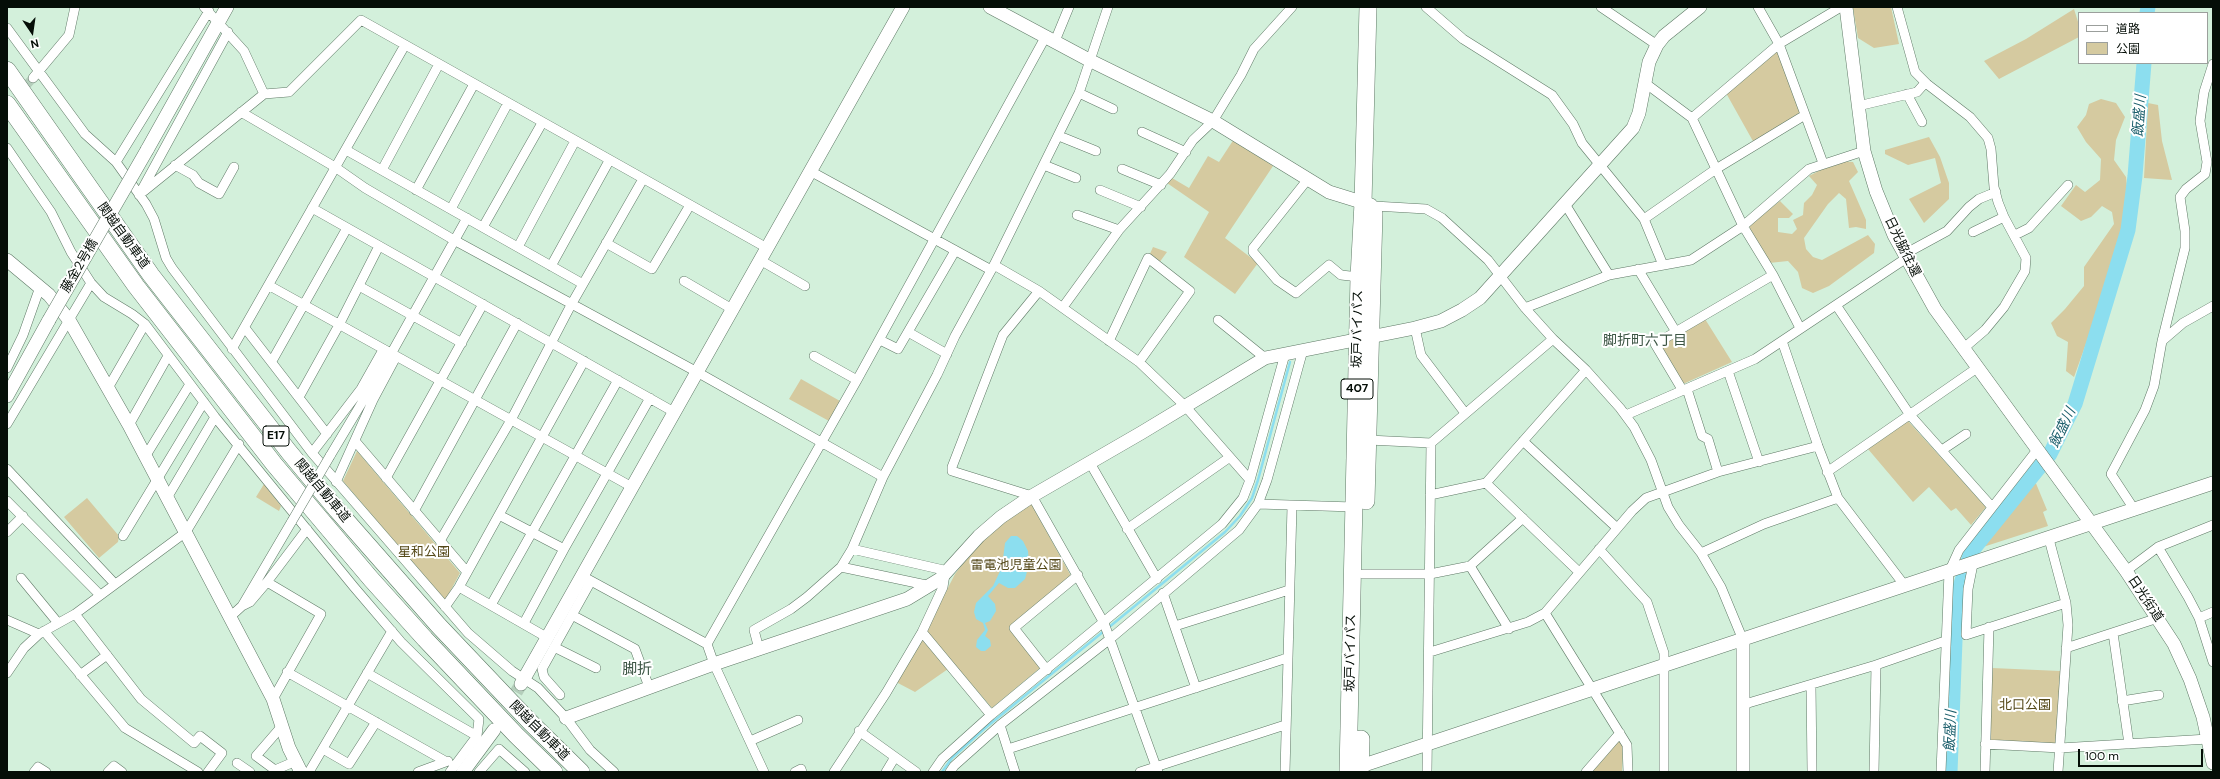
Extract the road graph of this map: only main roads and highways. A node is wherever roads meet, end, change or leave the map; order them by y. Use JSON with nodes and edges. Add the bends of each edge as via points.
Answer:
{"nodes":[{"id":1,"x":1368,"y":7,"type":"edge"},
{"id":2,"x":1379,"y":7,"type":"edge"},
{"id":3,"x":7,"y":70,"type":"edge"},
{"id":4,"x":7,"y":104,"type":"edge"},
{"id":5,"x":1369,"y":205,"type":"junction"},
{"id":6,"x":1364,"y":338,"type":"junction"},
{"id":7,"x":578,"y":769,"type":"edge"},
{"id":8,"x":1352,"y":771,"type":"edge"},
{"id":9,"x":554,"y":772,"type":"edge"}],
"edges":[{"from":1,"to":5,"type":"highway","name":"坂戸バイパス","number":"407"},
{"from":2,"to":5,"type":"highway","name":"坂戸バイパス","number":"407"},
{"from":3,"to":7,"type":"highway","name":"関越自動車道","number":"E17","via":[[151,276],[289,452],[438,626]]},
{"from":4,"to":9,"type":"highway","name":"関越自動車道","number":"E17","via":[[136,286],[274,464],[425,639]]},
{"from":5,"to":6,"type":"highway","name":"坂戸バイパス","number":"407"},
{"from":5,"to":6,"type":"highway","name":"坂戸バイパス","number":"407","via":[[1359,277]]},
{"from":6,"to":8,"type":"highway","name":"坂戸バイパス","number":"407","via":[[1354,507]]},
{"from":6,"to":8,"type":"highway","name":"坂戸バイパス","number":"407","via":[[1368,440]]}]}
